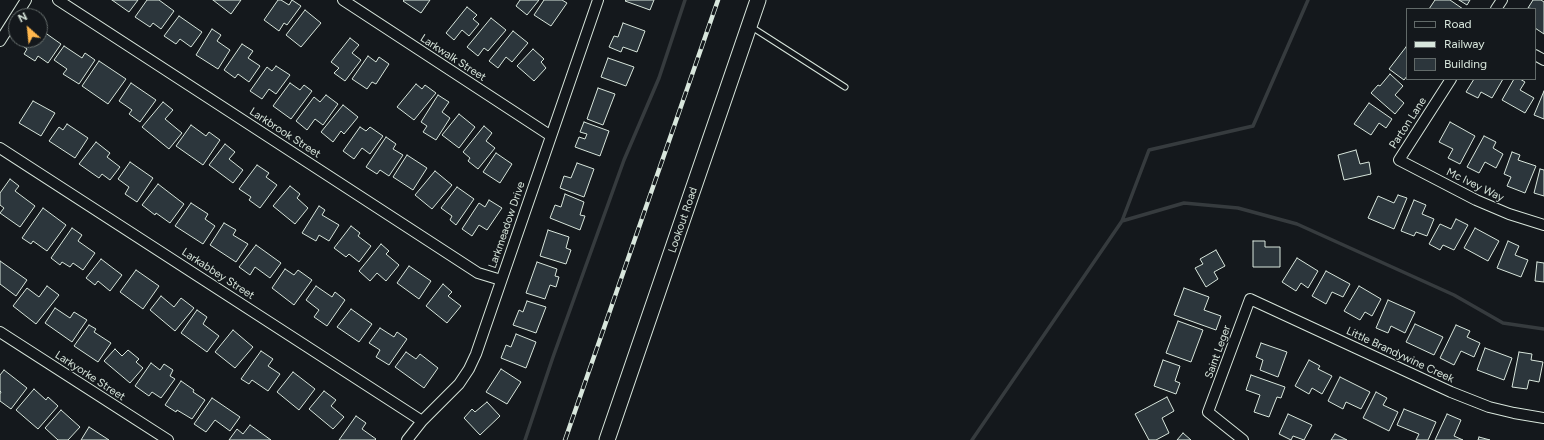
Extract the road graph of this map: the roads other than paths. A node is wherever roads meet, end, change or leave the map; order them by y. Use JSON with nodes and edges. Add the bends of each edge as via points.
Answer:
{"nodes":[{"id":1,"x":26,"y":0,"type":"edge"},
{"id":2,"x":58,"y":0,"type":"edge"},
{"id":3,"x":342,"y":0,"type":"edge"},
{"id":4,"x":598,"y":0,"type":"edge"},
{"id":5,"x":758,"y":0,"type":"edge"},
{"id":6,"x":750,"y":26,"type":"junction"},
{"id":7,"x":0,"y":41,"type":"edge"},
{"id":8,"x":1450,"y":80,"type":"edge"},
{"id":9,"x":845,"y":87,"type":"dead end"},
{"id":10,"x":551,"y":136,"type":"junction"},
{"id":11,"x":0,"y":148,"type":"edge"},
{"id":12,"x":1399,"y":160,"type":"joint"},
{"id":13,"x":1544,"y":225,"type":"edge"},
{"id":14,"x":501,"y":280,"type":"junction"},
{"id":15,"x":1250,"y":299,"type":"joint"},
{"id":16,"x":0,"y":332,"type":"edge"},
{"id":17,"x":1544,"y":418,"type":"edge"},
{"id":18,"x":422,"y":421,"type":"junction"},
{"id":19,"x":168,"y":440,"type":"edge"},
{"id":20,"x":407,"y":440,"type":"edge"},
{"id":21,"x":607,"y":440,"type":"edge"},
{"id":22,"x":1243,"y":440,"type":"edge"}],
"edges":[{"from":1,"to":7,"type":"street"},
{"from":2,"to":14,"type":"street","name":"Larkbrook Street","via":[[478,273]]},
{"from":3,"to":10,"type":"street","name":"Larkwalk Street"},
{"from":4,"to":10,"type":"street","name":"Larkmeadow Drive"},
{"from":5,"to":6,"type":"street","name":"Lookout Road"},
{"from":6,"to":9,"type":"lane"},
{"from":6,"to":21,"type":"street","name":"Lookout Road"},
{"from":8,"to":12,"type":"street","name":"Parton Lane"},
{"from":10,"to":14,"type":"street","name":"Larkmeadow Drive"},
{"from":11,"to":18,"type":"street","name":"Larkabbey Street"},
{"from":12,"to":13,"type":"street","name":"Mc Ivey Way","via":[[1476,200]]},
{"from":14,"to":18,"type":"street","name":"Larkmeadow Drive","via":[[469,369],[450,394]]},
{"from":15,"to":17,"type":"street","name":"Little Brandywine Creek","via":[[1451,392],[1489,407]]},
{"from":15,"to":22,"type":"street","name":"Saint Leger","via":[[1208,412]]},
{"from":16,"to":19,"type":"street","name":"Larkyorke Street"},
{"from":18,"to":20,"type":"street","name":"Larkmeadow Drive"}]}
